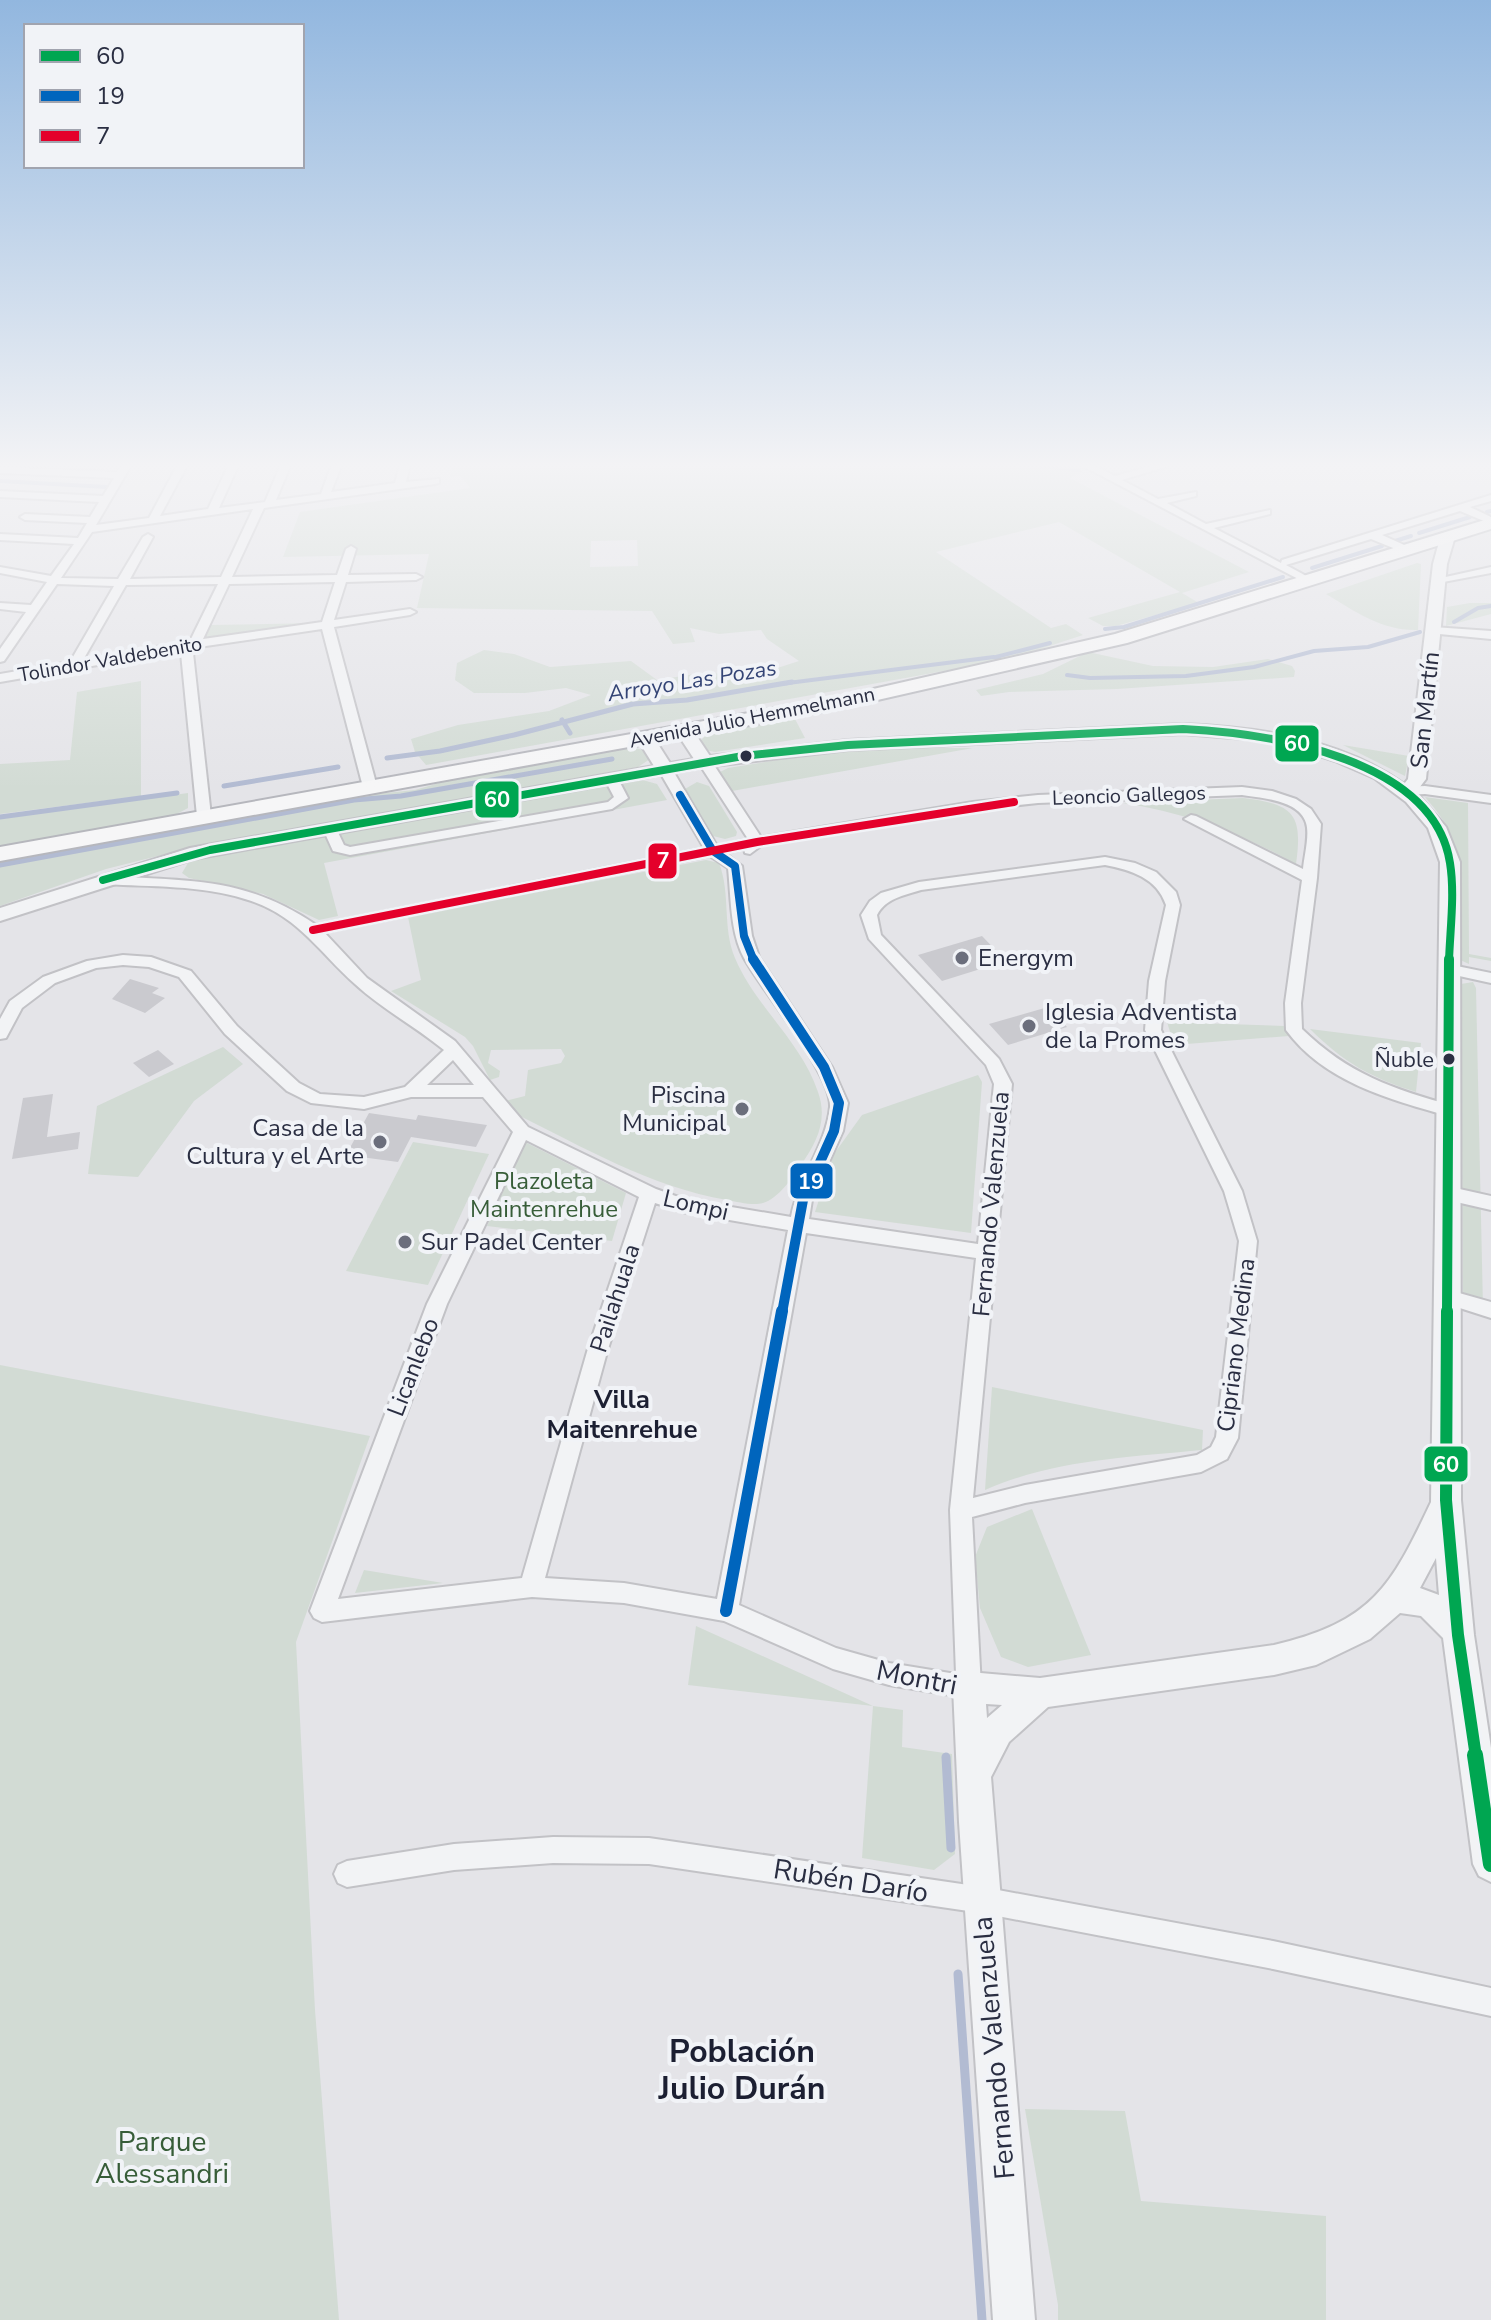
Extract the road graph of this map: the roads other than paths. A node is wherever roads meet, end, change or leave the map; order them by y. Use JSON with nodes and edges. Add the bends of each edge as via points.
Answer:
{"nodes":[{"id":1,"x":18,"y":572,"type":"edge"},
{"id":2,"x":58,"y":572,"type":"edge"},
{"id":3,"x":128,"y":572,"type":"edge"},
{"id":4,"x":230,"y":572,"type":"edge"},
{"id":5,"x":343,"y":572,"type":"edge"},
{"id":6,"x":1291,"y":572,"type":"edge"},
{"id":7,"x":1332,"y":572,"type":"edge"},
{"id":8,"x":1440,"y":572,"type":"edge"},
{"id":9,"x":1479,"y":572,"type":"edge"},
{"id":10,"x":416,"y":577,"type":"dead end"},
{"id":11,"x":341,"y":578,"type":"junction"},
{"id":12,"x":1306,"y":580,"type":"junction"},
{"id":13,"x":1438,"y":580,"type":"junction"},
{"id":14,"x":52,"y":581,"type":"junction"},
{"id":15,"x":226,"y":581,"type":"junction"},
{"id":16,"x":122,"y":582,"type":"junction"},
{"id":17,"x":0,"y":606,"type":"edge"},
{"id":18,"x":33,"y":609,"type":"junction"},
{"id":19,"x":410,"y":612,"type":"dead end"},
{"id":20,"x":327,"y":624,"type":"junction"},
{"id":21,"x":1433,"y":631,"type":"junction"},
{"id":22,"x":1491,"y":635,"type":"edge"},
{"id":23,"x":195,"y":644,"type":"junction"},
{"id":24,"x":4,"y":646,"type":"edge"},
{"id":25,"x":0,"y":658,"type":"edge"},
{"id":26,"x":75,"y":664,"type":"junction"},
{"id":27,"x":0,"y":678,"type":"edge"},
{"id":28,"x":684,"y":730,"type":"junction"},
{"id":29,"x":645,"y":737,"type":"junction"},
{"id":30,"x":705,"y":762,"type":"junction"},
{"id":31,"x":665,"y":769,"type":"junction"},
{"id":32,"x":611,"y":778,"type":"junction"},
{"id":33,"x":370,"y":787,"type":"junction"},
{"id":34,"x":1403,"y":791,"type":"junction"},
{"id":35,"x":1491,"y":799,"type":"edge"},
{"id":36,"x":204,"y":816,"type":"junction"},
{"id":37,"x":1191,"y":819,"type":"dead end"},
{"id":38,"x":330,"y":829,"type":"junction"},
{"id":39,"x":757,"y":842,"type":"junction"},
{"id":40,"x":713,"y":851,"type":"junction"},
{"id":41,"x":0,"y":854,"type":"edge"},
{"id":42,"x":157,"y":864,"type":"junction"},
{"id":43,"x":735,"y":866,"type":"junction"},
{"id":44,"x":1136,"y":868,"type":"joint"},
{"id":45,"x":1310,"y":878,"type":"junction"},
{"id":46,"x":103,"y":880,"type":"junction"},
{"id":47,"x":168,"y":883,"type":"junction"},
{"id":48,"x":0,"y":915,"type":"edge"},
{"id":49,"x":313,"y":930,"type":"junction"},
{"id":50,"x":1447,"y":969,"type":"junction"},
{"id":51,"x":1491,"y":978,"type":"edge"},
{"id":52,"x":0,"y":1034,"type":"edge"},
{"id":53,"x":454,"y":1050,"type":"junction"},
{"id":54,"x":411,"y":1091,"type":"junction"},
{"id":55,"x":486,"y":1091,"type":"junction"},
{"id":56,"x":1448,"y":1110,"type":"junction"},
{"id":57,"x":522,"y":1131,"type":"junction"},
{"id":58,"x":1446,"y":1193,"type":"junction"},
{"id":59,"x":649,"y":1194,"type":"junction"},
{"id":60,"x":1491,"y":1203,"type":"edge"},
{"id":61,"x":798,"y":1225,"type":"junction"},
{"id":62,"x":988,"y":1253,"type":"junction"},
{"id":63,"x":1445,"y":1296,"type":"junction"},
{"id":64,"x":1491,"y":1310,"type":"edge"},
{"id":65,"x":1446,"y":1500,"type":"junction"},
{"id":66,"x":961,"y":1510,"type":"junction"},
{"id":67,"x":532,"y":1587,"type":"junction"},
{"id":68,"x":1393,"y":1600,"type":"junction"},
{"id":69,"x":322,"y":1611,"type":"joint"},
{"id":70,"x":726,"y":1611,"type":"junction"},
{"id":71,"x":1458,"y":1635,"type":"junction"},
{"id":72,"x":969,"y":1687,"type":"junction"},
{"id":73,"x":1040,"y":1693,"type":"junction"},
{"id":74,"x":974,"y":1775,"type":"junction"},
{"id":75,"x":1491,"y":1864,"type":"edge"},
{"id":76,"x":347,"y":1874,"type":"dead end"},
{"id":77,"x":982,"y":1900,"type":"junction"},
{"id":78,"x":1491,"y":2002,"type":"edge"},
{"id":79,"x":1014,"y":2320,"type":"edge"}],
"edges":[{"from":1,"to":14,"type":"street"},
{"from":2,"to":14,"type":"street"},
{"from":3,"to":16,"type":"street"},
{"from":4,"to":15,"type":"street"},
{"from":5,"to":11,"type":"street"},
{"from":6,"to":12,"type":"street"},
{"from":7,"to":12,"type":"highway","name":"Avenida Julio Hemmelmann"},
{"from":8,"to":13,"type":"street","name":"San Martín"},
{"from":9,"to":13,"type":"street"},
{"from":10,"to":11,"type":"street"},
{"from":11,"to":15,"type":"street"},
{"from":11,"to":20,"type":"street"},
{"from":12,"to":28,"type":"highway","name":"Avenida Julio Hemmelmann","via":[[1058,655]]},
{"from":13,"to":21,"type":"street","name":"San Martín"},
{"from":14,"to":16,"type":"street"},
{"from":14,"to":18,"type":"street"},
{"from":15,"to":16,"type":"street"},
{"from":15,"to":23,"type":"street"},
{"from":16,"to":26,"type":"street"},
{"from":17,"to":18,"type":"street"},
{"from":18,"to":24,"type":"street"},
{"from":19,"to":20,"type":"street","name":"Tolindor Valdebenito"},
{"from":20,"to":23,"type":"street","name":"Tolindor Valdebenito"},
{"from":20,"to":33,"type":"street"},
{"from":21,"to":22,"type":"street"},
{"from":21,"to":34,"type":"street","name":"San Martín","via":[[1417,779]]},
{"from":23,"to":26,"type":"street","name":"Tolindor Valdebenito"},
{"from":23,"to":36,"type":"street","via":[[187,653]]},
{"from":24,"to":25,"type":"street"},
{"from":26,"to":27,"type":"street","name":"Tolindor Valdebenito"},
{"from":28,"to":29,"type":"highway","name":"Avenida Julio Hemmelmann"},
{"from":28,"to":30,"type":"street"},
{"from":29,"to":31,"type":"street"},
{"from":29,"to":33,"type":"highway","name":"Avenida Julio Hemmelmann"},
{"from":30,"to":31,"type":"street"},
{"from":30,"to":34,"type":"street","via":[[848,745],[1202,729],[1261,735],[1319,749]]},
{"from":30,"to":39,"type":"street"},
{"from":31,"to":32,"type":"street"},
{"from":31,"to":40,"type":"street"},
{"from":32,"to":38,"type":"street"},
{"from":32,"to":38,"type":"street","via":[[619,802],[583,811],[350,851],[338,848]]},
{"from":33,"to":36,"type":"highway","name":"Avenida Julio Hemmelmann"},
{"from":34,"to":35,"type":"street"},
{"from":34,"to":50,"type":"street","name":"San Martín","via":[[1427,813],[1450,862]]},
{"from":36,"to":41,"type":"highway","name":"Avenida Julio Hemmelmann"},
{"from":37,"to":45,"type":"street","name":"Leoncio Gallegos"},
{"from":38,"to":42,"type":"street"},
{"from":39,"to":40,"type":"street","name":"Leoncio Gallegos"},
{"from":39,"to":43,"type":"street"},
{"from":39,"to":45,"type":"street","name":"Leoncio Gallegos","via":[[1038,799],[1252,791],[1291,802],[1311,818],[1315,836]]},
{"from":40,"to":43,"type":"street"},
{"from":40,"to":49,"type":"street","name":"Leoncio Gallegos"},
{"from":42,"to":46,"type":"street"},
{"from":42,"to":47,"type":"street"},
{"from":43,"to":61,"type":"street","via":[[751,957],[824,1067],[839,1103],[834,1131],[811,1178]]},
{"from":44,"to":62,"type":"street","name":"Fernando Valenzuela","via":[[1081,862],[919,886],[886,896],[869,915],[874,936],[993,1063],[1003,1084]]},
{"from":44,"to":66,"type":"street","name":"Cipriano Medina","via":[[1165,886],[1173,905],[1153,1030],[1233,1191],[1248,1241],[1227,1438],[1219,1453],[1201,1463]]},
{"from":45,"to":56,"type":"street","name":"Leoncio Gallegos","via":[[1294,1030],[1348,1077]]},
{"from":46,"to":47,"type":"street","name":"Lompi"},
{"from":46,"to":48,"type":"street"},
{"from":47,"to":49,"type":"street","name":"Lompi","via":[[250,895]]},
{"from":49,"to":53,"type":"street","name":"Lompi","via":[[361,981]]},
{"from":50,"to":51,"type":"street"},
{"from":50,"to":56,"type":"street","name":"San Martín"},
{"from":52,"to":54,"type":"street","via":[[16,1005],[49,980],[93,964],[151,962],[185,974],[231,1030],[304,1093],[331,1102],[364,1103]]},
{"from":53,"to":54,"type":"street"},
{"from":53,"to":55,"type":"street","name":"Lompi"},
{"from":54,"to":55,"type":"street"},
{"from":55,"to":57,"type":"street","name":"Lompi"},
{"from":56,"to":58,"type":"street","name":"San Martín"},
{"from":57,"to":59,"type":"street","name":"Lompi"},
{"from":57,"to":69,"type":"street","name":"Licanlebo","via":[[437,1304]]},
{"from":58,"to":60,"type":"street"},
{"from":58,"to":63,"type":"street","name":"San Martín"},
{"from":59,"to":61,"type":"street","name":"Lompi"},
{"from":59,"to":67,"type":"street","name":"Pailahuala","via":[[597,1352]]},
{"from":61,"to":62,"type":"street","name":"Lompi"},
{"from":61,"to":70,"type":"street"},
{"from":62,"to":66,"type":"street","name":"Fernando Valenzuela"},
{"from":63,"to":64,"type":"street"},
{"from":63,"to":65,"type":"street","name":"San Martín"},
{"from":65,"to":68,"type":"street","name":"Montri","via":[[1435,1533]]},
{"from":65,"to":71,"type":"street","name":"San Martín"},
{"from":66,"to":72,"type":"street","name":"Fernando Valenzuela"},
{"from":67,"to":69,"type":"street","name":"Montri"},
{"from":67,"to":70,"type":"street","name":"Montri","via":[[624,1593]]},
{"from":68,"to":71,"type":"street","via":[[1429,1604]]},
{"from":68,"to":73,"type":"street","name":"Montri","via":[[1339,1641],[1295,1656]]},
{"from":70,"to":72,"type":"street","name":"Montri","via":[[833,1658]]},
{"from":71,"to":75,"type":"street","name":"San Martín"},
{"from":72,"to":73,"type":"street","name":"Montri"},
{"from":72,"to":74,"type":"street","name":"Fernando Valenzuela"},
{"from":73,"to":74,"type":"street","via":[[997,1731]]},
{"from":74,"to":77,"type":"street","name":"Fernando Valenzuela"},
{"from":76,"to":77,"type":"street","name":"Rubén Darío","via":[[497,1854],[649,1851]]},
{"from":77,"to":78,"type":"street","name":"Rubén Darío"},
{"from":77,"to":79,"type":"street","name":"Fernando Valenzuela"}]}
